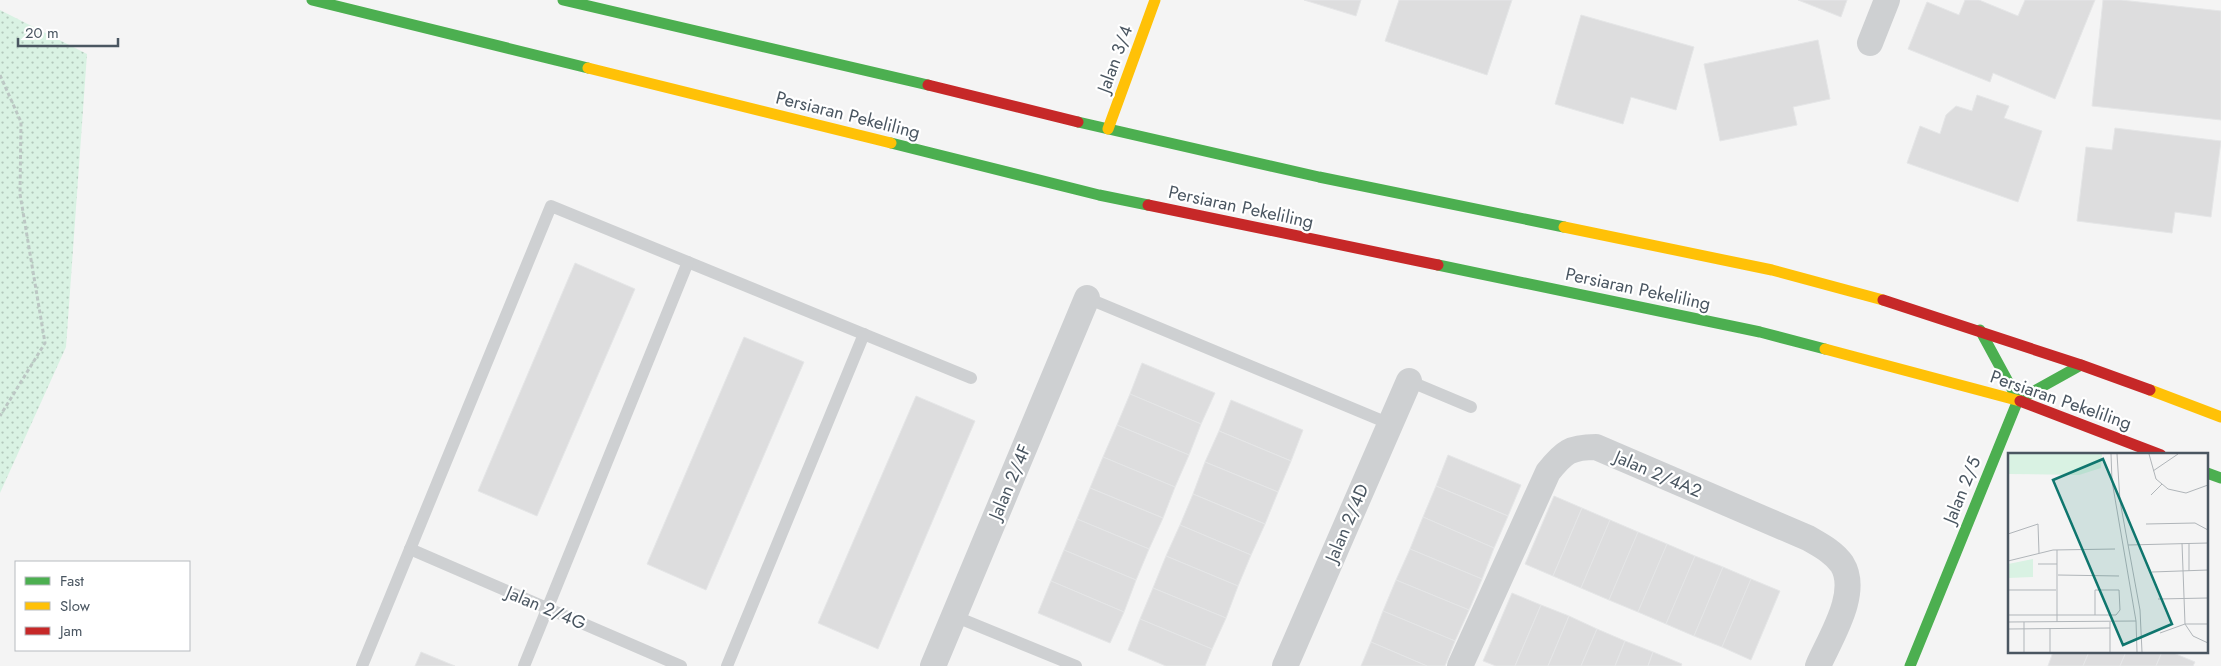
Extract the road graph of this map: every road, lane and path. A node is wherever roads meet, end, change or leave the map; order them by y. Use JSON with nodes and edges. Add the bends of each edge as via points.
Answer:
{"nodes":[{"id":1,"x":312,"y":0,"type":"edge"},
{"id":2,"x":563,"y":0,"type":"edge"},
{"id":3,"x":1155,"y":0,"type":"edge"},
{"id":4,"x":1887,"y":0,"type":"edge"},
{"id":5,"x":1870,"y":43,"type":"dead end"},
{"id":6,"x":0,"y":75,"type":"edge"},
{"id":7,"x":1108,"y":129,"type":"junction"},
{"id":8,"x":688,"y":262,"type":"junction"},
{"id":9,"x":1087,"y":298,"type":"joint"},
{"id":10,"x":1980,"y":330,"type":"junction"},
{"id":11,"x":864,"y":334,"type":"junction"},
{"id":12,"x":2081,"y":365,"type":"junction"},
{"id":13,"x":972,"y":378,"type":"dead end"},
{"id":14,"x":1409,"y":381,"type":"joint"},
{"id":15,"x":2018,"y":400,"type":"junction"},
{"id":16,"x":1471,"y":407,"type":"dead end"},
{"id":17,"x":0,"y":416,"type":"edge"},
{"id":18,"x":2221,"y":417,"type":"edge"},
{"id":19,"x":1390,"y":424,"type":"junction"},
{"id":20,"x":2156,"y":453,"type":"edge"},
{"id":21,"x":2208,"y":472,"type":"edge"},
{"id":22,"x":2221,"y":478,"type":"edge"},
{"id":23,"x":410,"y":549,"type":"junction"},
{"id":24,"x":547,"y":608,"type":"junction"},
{"id":25,"x":954,"y":616,"type":"junction"},
{"id":26,"x":362,"y":666,"type":"edge"},
{"id":27,"x":524,"y":666,"type":"edge"},
{"id":28,"x":682,"y":666,"type":"edge"},
{"id":29,"x":727,"y":666,"type":"edge"},
{"id":30,"x":933,"y":666,"type":"edge"},
{"id":31,"x":1076,"y":666,"type":"edge"},
{"id":32,"x":1285,"y":666,"type":"edge"},
{"id":33,"x":1460,"y":666,"type":"edge"},
{"id":34,"x":1818,"y":666,"type":"edge"},
{"id":35,"x":1910,"y":666,"type":"edge"}],
"edges":[{"from":1,"to":15,"type":"main road","name":"Persiaran Pekeliling","via":[[1099,195],[1760,332]]},
{"from":2,"to":7,"type":"main road"},
{"from":3,"to":7,"type":"main road","name":"Jalan 3/4"},
{"from":4,"to":5,"type":"street"},
{"from":6,"to":17,"type":"path","via":[[21,122],[20,194],[45,343]]},
{"from":7,"to":10,"type":"main road","via":[[1319,178],[1772,270]]},
{"from":8,"to":11,"type":"lane"},
{"from":8,"to":23,"type":"lane","via":[[551,206]]},
{"from":8,"to":24,"type":"lane"},
{"from":9,"to":19,"type":"lane"},
{"from":9,"to":25,"type":"street","name":"Jalan 2/4F"},
{"from":10,"to":12,"type":"main road"},
{"from":10,"to":15,"type":"main road"},
{"from":11,"to":13,"type":"lane"},
{"from":11,"to":29,"type":"lane"},
{"from":12,"to":15,"type":"main road"},
{"from":12,"to":18,"type":"main road"},
{"from":14,"to":16,"type":"lane"},
{"from":14,"to":19,"type":"street","name":"Jalan 2/4D"},
{"from":15,"to":20,"type":"main road","name":"Persiaran Pekeliling"},
{"from":15,"to":35,"type":"main road","name":"Jalan 2/5"},
{"from":19,"to":32,"type":"street","name":"Jalan 2/4D"},
{"from":21,"to":22,"type":"main road"},
{"from":23,"to":24,"type":"lane","name":"Jalan 2/4G"},
{"from":23,"to":26,"type":"lane"},
{"from":24,"to":27,"type":"lane"},
{"from":24,"to":28,"type":"lane","name":"Jalan 2/4G"},
{"from":25,"to":30,"type":"street","name":"Jalan 2/4F"},
{"from":25,"to":31,"type":"lane"},
{"from":33,"to":34,"type":"street","name":"Jalan 2/4A2","via":[[1548,472],[1562,455],[1578,447],[1596,447],[1808,538],[1841,563],[1849,581],[1847,599]]}]}
